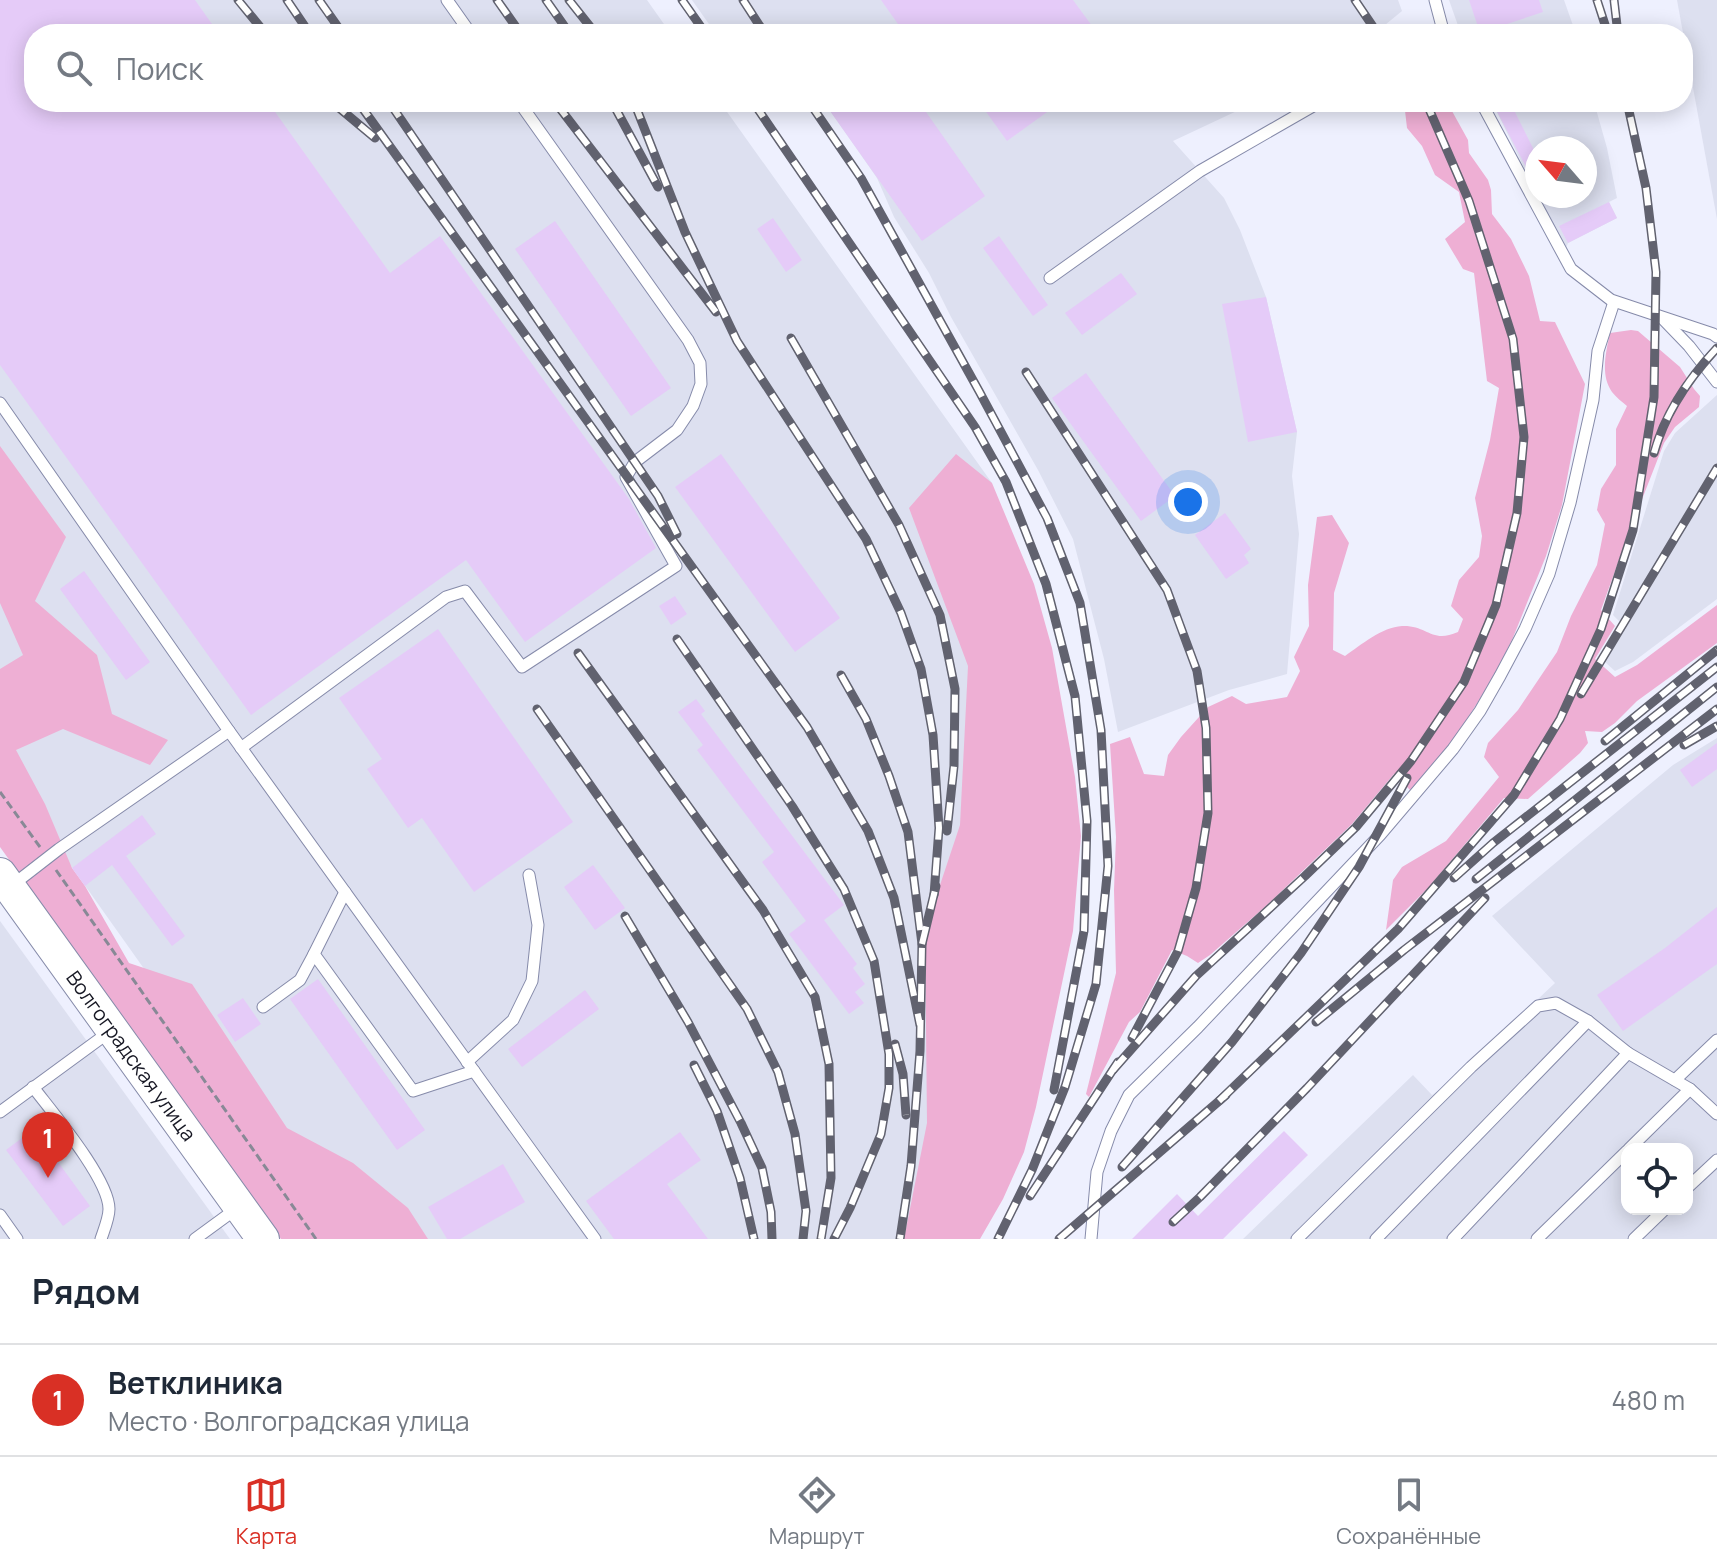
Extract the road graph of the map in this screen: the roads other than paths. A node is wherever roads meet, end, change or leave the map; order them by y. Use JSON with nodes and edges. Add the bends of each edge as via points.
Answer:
{"nodes":[{"id":1,"x":447,"y":0,"type":"edge"},
{"id":2,"x":1435,"y":0,"type":"edge"},
{"id":3,"x":464,"y":24,"type":"edge"},
{"id":4,"x":1439,"y":24,"type":"edge"},
{"id":5,"x":526,"y":112,"type":"edge"},
{"id":6,"x":1303,"y":112,"type":"edge"},
{"id":7,"x":1486,"y":112,"type":"edge"},
{"id":8,"x":1050,"y":278,"type":"dead end"},
{"id":9,"x":1614,"y":302,"type":"junction"},
{"id":10,"x":1662,"y":317,"type":"junction"},
{"id":11,"x":1717,"y":337,"type":"edge"},
{"id":12,"x":1717,"y":382,"type":"edge"},
{"id":13,"x":0,"y":403,"type":"edge"},
{"id":14,"x":229,"y":731,"type":"junction"},
{"id":15,"x":241,"y":748,"type":"junction"},
{"id":16,"x":529,"y":875,"type":"dead end"},
{"id":17,"x":5,"y":880,"type":"edge"},
{"id":18,"x":345,"y":892,"type":"junction"},
{"id":19,"x":314,"y":954,"type":"junction"},
{"id":20,"x":263,"y":1007,"type":"dead end"},
{"id":21,"x":1588,"y":1021,"type":"junction"},
{"id":22,"x":112,"y":1030,"type":"junction"},
{"id":23,"x":1717,"y":1040,"type":"edge"},
{"id":24,"x":1628,"y":1053,"type":"junction"},
{"id":25,"x":470,"y":1066,"type":"junction"},
{"id":26,"x":1675,"y":1080,"type":"junction"},
{"id":27,"x":33,"y":1087,"type":"junction"},
{"id":28,"x":1690,"y":1089,"type":"junction"},
{"id":29,"x":0,"y":1112,"type":"edge"},
{"id":30,"x":1717,"y":1114,"type":"edge"},
{"id":31,"x":1635,"y":1143,"type":"edge"},
{"id":32,"x":1621,"y":1157,"type":"edge"},
{"id":33,"x":1717,"y":1160,"type":"edge"},
{"id":34,"x":1693,"y":1182,"type":"edge"},
{"id":35,"x":239,"y":1206,"type":"junction"},
{"id":36,"x":0,"y":1215,"type":"edge"},
{"id":37,"x":1659,"y":1215,"type":"edge"},
{"id":38,"x":17,"y":1239,"type":"edge"},
{"id":39,"x":101,"y":1239,"type":"edge"},
{"id":40,"x":195,"y":1239,"type":"edge"},
{"id":41,"x":263,"y":1239,"type":"edge"},
{"id":42,"x":595,"y":1239,"type":"edge"},
{"id":43,"x":1091,"y":1239,"type":"edge"},
{"id":44,"x":1297,"y":1239,"type":"edge"},
{"id":45,"x":1376,"y":1239,"type":"edge"},
{"id":46,"x":1453,"y":1239,"type":"edge"},
{"id":47,"x":1537,"y":1239,"type":"edge"},
{"id":48,"x":1634,"y":1239,"type":"edge"}],
"edges":[{"from":1,"to":3,"type":"lane"},
{"from":2,"to":4,"type":"lane"},
{"from":5,"to":15,"type":"lane","via":[[700,363],[701,384],[693,406],[677,430],[635,462],[626,477],[676,566],[522,667],[465,591],[446,597]]},
{"from":6,"to":8,"type":"lane","via":[[1200,171]]},
{"from":7,"to":9,"type":"lane","via":[[1571,269]]},
{"from":9,"to":10,"type":"lane"},
{"from":9,"to":43,"type":"lane","via":[[1598,351],[1593,400],[1549,574],[1500,676],[1453,749],[1380,835],[1129,1095],[1097,1172]]},
{"from":10,"to":11,"type":"lane"},
{"from":10,"to":12,"type":"lane"},
{"from":13,"to":14,"type":"lane"},
{"from":14,"to":15,"type":"lane"},
{"from":14,"to":17,"type":"lane","via":[[48,858]]},
{"from":15,"to":18,"type":"lane"},
{"from":16,"to":25,"type":"lane","via":[[538,925],[532,981],[513,1020]]},
{"from":17,"to":22,"type":"main road","name":"Волгоградская улица"},
{"from":18,"to":19,"type":"lane"},
{"from":18,"to":25,"type":"lane"},
{"from":19,"to":20,"type":"lane","via":[[300,980]]},
{"from":19,"to":25,"type":"lane","via":[[413,1091]]},
{"from":21,"to":24,"type":"lane"},
{"from":21,"to":44,"type":"lane","via":[[1556,1003],[1538,1006]]},
{"from":21,"to":45,"type":"lane"},
{"from":22,"to":27,"type":"lane"},
{"from":22,"to":35,"type":"main road","name":"Волгоградская улица"},
{"from":23,"to":26,"type":"lane"},
{"from":24,"to":26,"type":"lane"},
{"from":24,"to":46,"type":"lane"},
{"from":25,"to":42,"type":"lane"},
{"from":26,"to":28,"type":"lane"},
{"from":27,"to":29,"type":"lane"},
{"from":27,"to":39,"type":"lane","via":[[104,1186],[110,1209]]},
{"from":28,"to":30,"type":"lane"},
{"from":28,"to":31,"type":"lane"},
{"from":32,"to":47,"type":"lane"},
{"from":33,"to":34,"type":"lane"},
{"from":35,"to":40,"type":"lane"},
{"from":35,"to":41,"type":"main road","name":"Волгоградская улица"},
{"from":36,"to":38,"type":"lane"},
{"from":37,"to":48,"type":"lane"}]}
